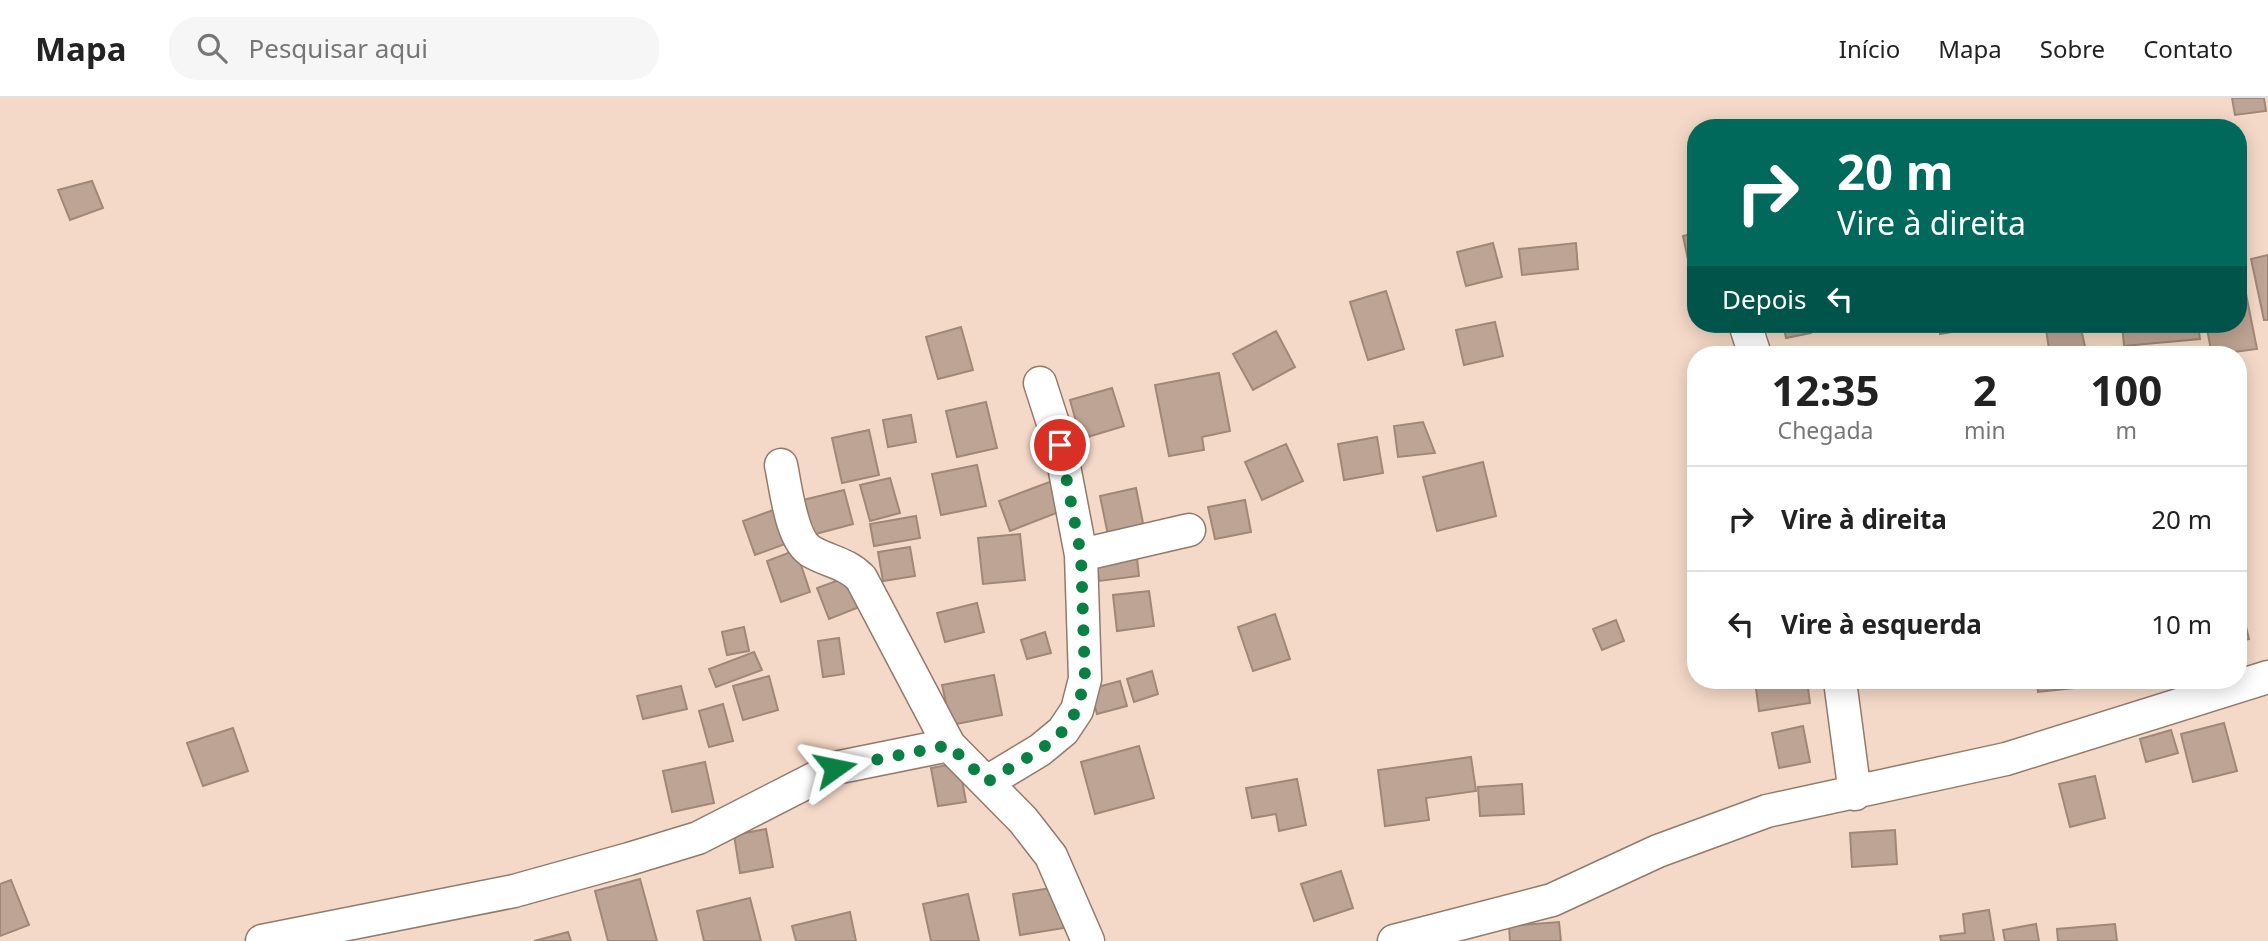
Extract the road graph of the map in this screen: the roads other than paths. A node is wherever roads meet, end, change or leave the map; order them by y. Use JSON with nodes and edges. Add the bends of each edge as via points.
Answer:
{"nodes":[{"id":1,"x":1040,"y":383,"type":"dead end"},
{"id":2,"x":781,"y":465,"type":"dead end"},
{"id":3,"x":1189,"y":530,"type":"dead end"},
{"id":4,"x":1081,"y":555,"type":"junction"},
{"id":5,"x":2268,"y":677,"type":"edge"},
{"id":6,"x":2247,"y":684,"type":"edge"},
{"id":7,"x":1841,"y":689,"type":"edge"},
{"id":8,"x":2230,"y":689,"type":"edge"},
{"id":9,"x":949,"y":745,"type":"junction"},
{"id":10,"x":987,"y":782,"type":"junction"},
{"id":11,"x":1855,"y":794,"type":"junction"},
{"id":12,"x":262,"y":941,"type":"edge"},
{"id":13,"x":1088,"y":941,"type":"edge"},
{"id":14,"x":1394,"y":941,"type":"edge"}],
"edges":[{"from":1,"to":4,"type":"street","via":[[1060,445]]},
{"from":2,"to":9,"type":"street","via":[[798,539],[810,552],[850,566],[861,578]]},
{"from":3,"to":4,"type":"street"},
{"from":4,"to":10,"type":"street","via":[[1085,679],[1077,710],[1063,731],[1040,750]]},
{"from":5,"to":6,"type":"street"},
{"from":7,"to":11,"type":"street"},
{"from":8,"to":11,"type":"street","via":[[2006,759]]},
{"from":9,"to":10,"type":"street"},
{"from":9,"to":12,"type":"street","via":[[835,768],[698,838],[629,859],[514,891]]},
{"from":10,"to":13,"type":"street","via":[[1051,856]]},
{"from":11,"to":14,"type":"street","via":[[1767,811],[1658,851],[1552,900]]}]}
